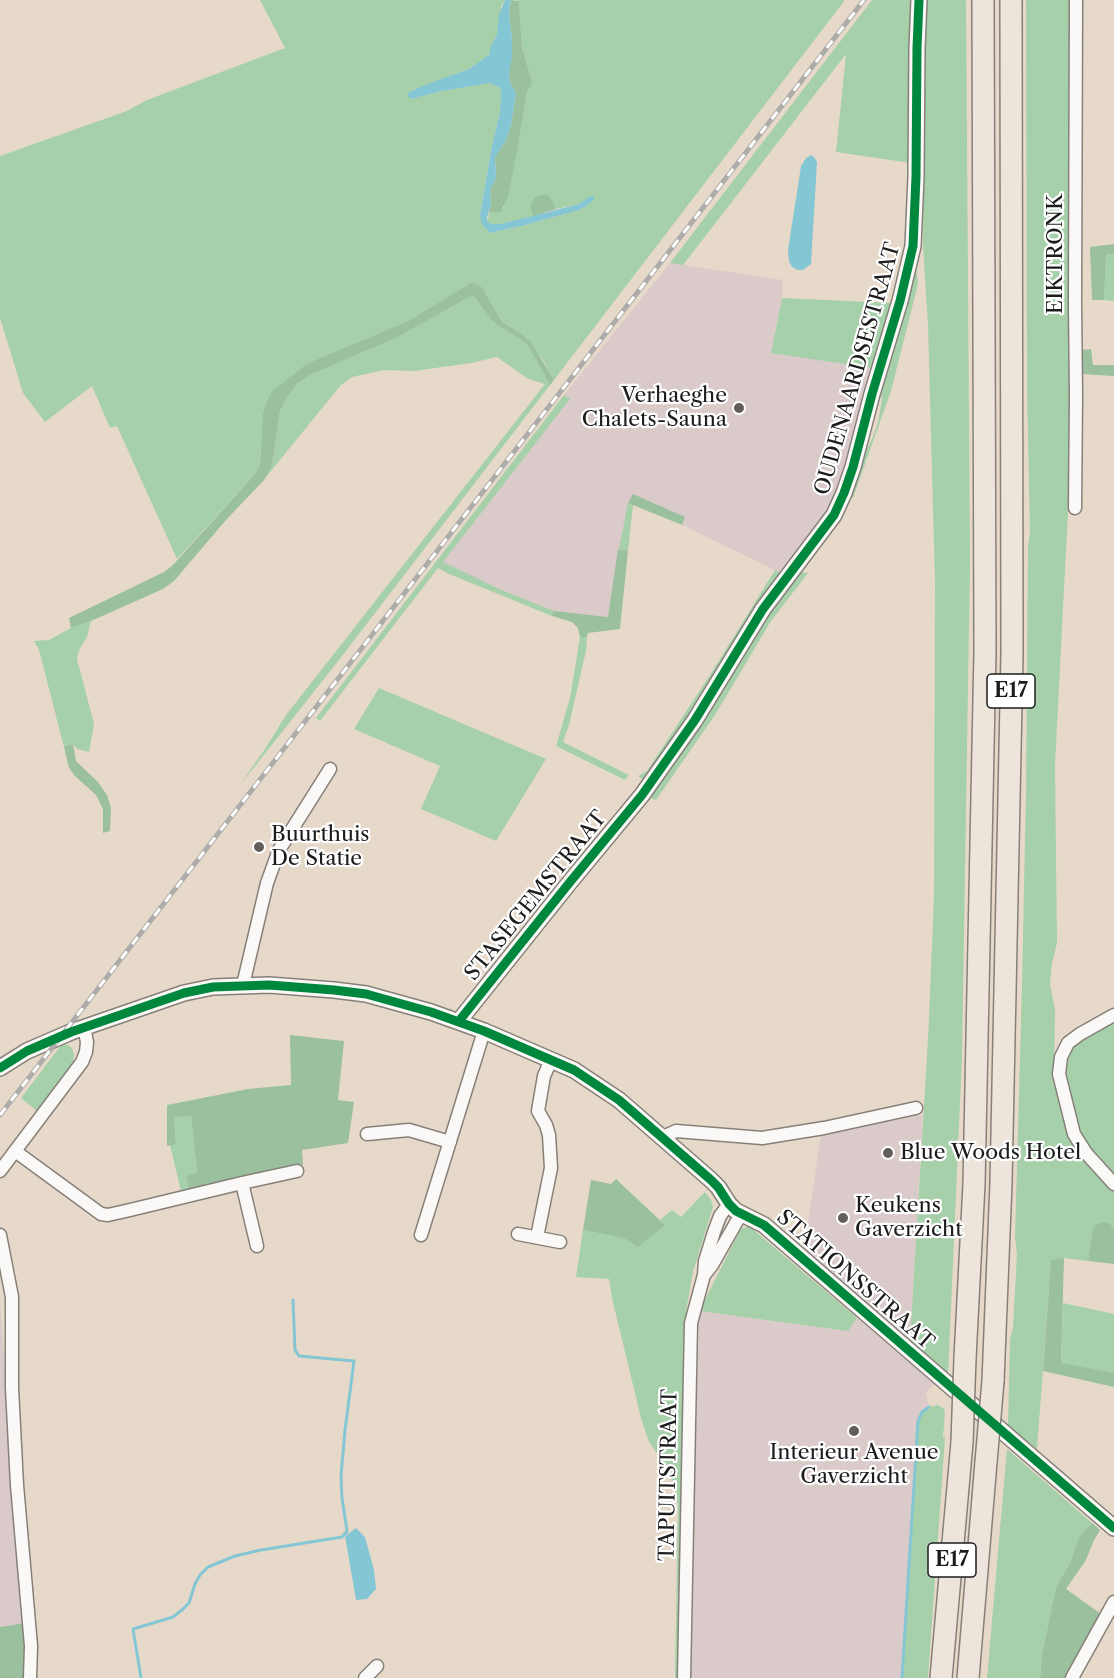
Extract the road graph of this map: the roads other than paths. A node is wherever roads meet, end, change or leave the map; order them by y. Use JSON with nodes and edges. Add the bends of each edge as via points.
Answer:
{"nodes":[{"id":1,"x":919,"y":0,"type":"edge"},
{"id":2,"x":983,"y":0,"type":"edge"},
{"id":3,"x":1011,"y":0,"type":"edge"},
{"id":4,"x":1076,"y":0,"type":"edge"},
{"id":5,"x":1075,"y":508,"type":"dead end"},
{"id":6,"x":330,"y":769,"type":"dead end"},
{"id":7,"x":642,"y":795,"type":"joint"},
{"id":8,"x":243,"y":985,"type":"junction"},
{"id":9,"x":1114,"y":1015,"type":"edge"},
{"id":10,"x":459,"y":1022,"type":"junction"},
{"id":11,"x":84,"y":1027,"type":"junction"},
{"id":12,"x":484,"y":1031,"type":"junction"},
{"id":13,"x":551,"y":1060,"type":"junction"},
{"id":14,"x":0,"y":1068,"type":"edge"},
{"id":15,"x":916,"y":1108,"type":"dead end"},
{"id":16,"x":367,"y":1134,"type":"dead end"},
{"id":17,"x":661,"y":1138,"type":"junction"},
{"id":18,"x":450,"y":1142,"type":"junction"},
{"id":19,"x":15,"y":1150,"type":"junction"},
{"id":20,"x":0,"y":1171,"type":"edge"},
{"id":21,"x":297,"y":1171,"type":"dead end"},
{"id":22,"x":242,"y":1183,"type":"junction"},
{"id":23,"x":1114,"y":1184,"type":"edge"},
{"id":24,"x":735,"y":1209,"type":"junction"},
{"id":25,"x":518,"y":1234,"type":"dead end"},
{"id":26,"x":0,"y":1235,"type":"edge"},
{"id":27,"x":421,"y":1235,"type":"dead end"},
{"id":28,"x":537,"y":1237,"type":"junction"},
{"id":29,"x":561,"y":1242,"type":"dead end"},
{"id":30,"x":257,"y":1246,"type":"dead end"},
{"id":31,"x":1114,"y":1528,"type":"edge"},
{"id":32,"x":1114,"y":1602,"type":"edge"},
{"id":33,"x":377,"y":1666,"type":"dead end"},
{"id":34,"x":30,"y":1678,"type":"edge"},
{"id":35,"x":365,"y":1678,"type":"edge"},
{"id":36,"x":684,"y":1678,"type":"edge"},
{"id":37,"x":941,"y":1678,"type":"edge"},
{"id":38,"x":968,"y":1678,"type":"edge"},
{"id":39,"x":1072,"y":1678,"type":"edge"}],
"edges":[{"from":1,"to":7,"type":"street","name":"OUDENAARDSESTRAAT","via":[[913,246],[850,475],[834,515],[763,609],[695,720]]},
{"from":2,"to":37,"type":"highway","number":"E17","bridge":true,"via":[[985,651],[974,1184],[962,1442]]},
{"from":3,"to":38,"type":"highway","number":"E17","bridge":true,"via":[[1012,665],[1001,1183],[993,1381]]},
{"from":4,"to":5,"type":"street","name":"EIKTRONK"},
{"from":6,"to":8,"type":"street","via":[[279,850],[267,883]]},
{"from":7,"to":10,"type":"street","name":"STASEGEMSTRAAT"},
{"from":8,"to":10,"type":"street","name":"STATIONSSTRAAT","via":[[366,994]]},
{"from":8,"to":11,"type":"street","name":"STATIONSSTRAAT","via":[[197,989]]},
{"from":9,"to":23,"type":"street","via":[[1068,1043],[1059,1074],[1074,1134]]},
{"from":10,"to":12,"type":"street","name":"STATIONSSTRAAT"},
{"from":11,"to":14,"type":"street","name":"STATIONSSTRAAT","via":[[40,1044]]},
{"from":11,"to":19,"type":"street","via":[[87,1042],[82,1062]]},
{"from":12,"to":13,"type":"street","name":"STATIONSSTRAAT"},
{"from":12,"to":18,"type":"street"},
{"from":13,"to":17,"type":"street","name":"STATIONSSTRAAT","via":[[599,1086]]},
{"from":13,"to":28,"type":"street","via":[[538,1110],[549,1135],[551,1168]]},
{"from":15,"to":17,"type":"street","via":[[762,1138],[676,1131]]},
{"from":16,"to":18,"type":"street","via":[[409,1130]]},
{"from":17,"to":24,"type":"street","name":"STATIONSSTRAAT","via":[[711,1180]]},
{"from":18,"to":27,"type":"street"},
{"from":19,"to":20,"type":"street"},
{"from":19,"to":22,"type":"street","via":[[101,1214]]},
{"from":21,"to":22,"type":"street"},
{"from":22,"to":30,"type":"street"},
{"from":24,"to":31,"type":"street","name":"STATIONSSTRAAT","via":[[764,1225]]},
{"from":24,"to":36,"type":"street","name":"TAPUITSTRAAT","via":[[720,1216],[691,1323]]},
{"from":25,"to":28,"type":"street"},
{"from":26,"to":34,"type":"street","via":[[12,1297],[12,1388]]},
{"from":28,"to":29,"type":"street"},
{"from":32,"to":39,"type":"street"},
{"from":33,"to":35,"type":"street"}]}
